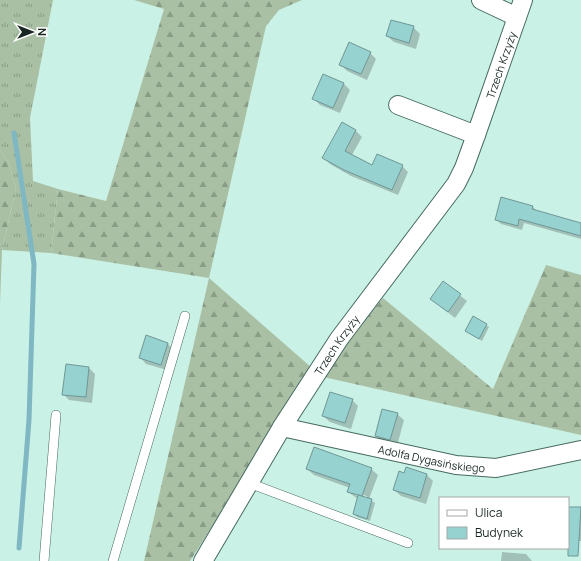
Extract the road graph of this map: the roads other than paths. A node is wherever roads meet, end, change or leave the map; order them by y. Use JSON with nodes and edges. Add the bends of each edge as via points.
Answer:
{"nodes":[{"id":1,"x":481,"y":0,"type":"edge"},
{"id":2,"x":523,"y":0,"type":"edge"},
{"id":3,"x":517,"y":17,"type":"junction"},
{"id":4,"x":398,"y":105,"type":"dead end"},
{"id":5,"x":476,"y":135,"type":"junction"},
{"id":6,"x":185,"y":316,"type":"dead end"},
{"id":7,"x":56,"y":415,"type":"dead end"},
{"id":8,"x":282,"y":427,"type":"junction"},
{"id":9,"x":581,"y":450,"type":"edge"},
{"id":10,"x":250,"y":483,"type":"junction"},
{"id":11,"x":408,"y":543,"type":"dead end"},
{"id":12,"x":44,"y":561,"type":"edge"},
{"id":13,"x":113,"y":561,"type":"edge"},
{"id":14,"x":203,"y":561,"type":"edge"}],
"edges":[{"from":1,"to":3,"type":"street","name":"Trzech Krzyży"},
{"from":2,"to":3,"type":"street","name":"Trzech Krzyży"},
{"from":3,"to":5,"type":"street","name":"Trzech Krzyży"},
{"from":4,"to":5,"type":"street"},
{"from":5,"to":8,"type":"street","name":"Trzech Krzyży","via":[[464,168],[447,198],[346,329]]},
{"from":6,"to":13,"type":"lane"},
{"from":7,"to":12,"type":"lane"},
{"from":8,"to":9,"type":"street","name":"Adolfa Dygasińskiego","via":[[456,465],[496,468]]},
{"from":8,"to":10,"type":"street","name":"Trzech Krzyży"},
{"from":10,"to":11,"type":"lane"},
{"from":10,"to":14,"type":"street","name":"Trzech Krzyży"}]}
